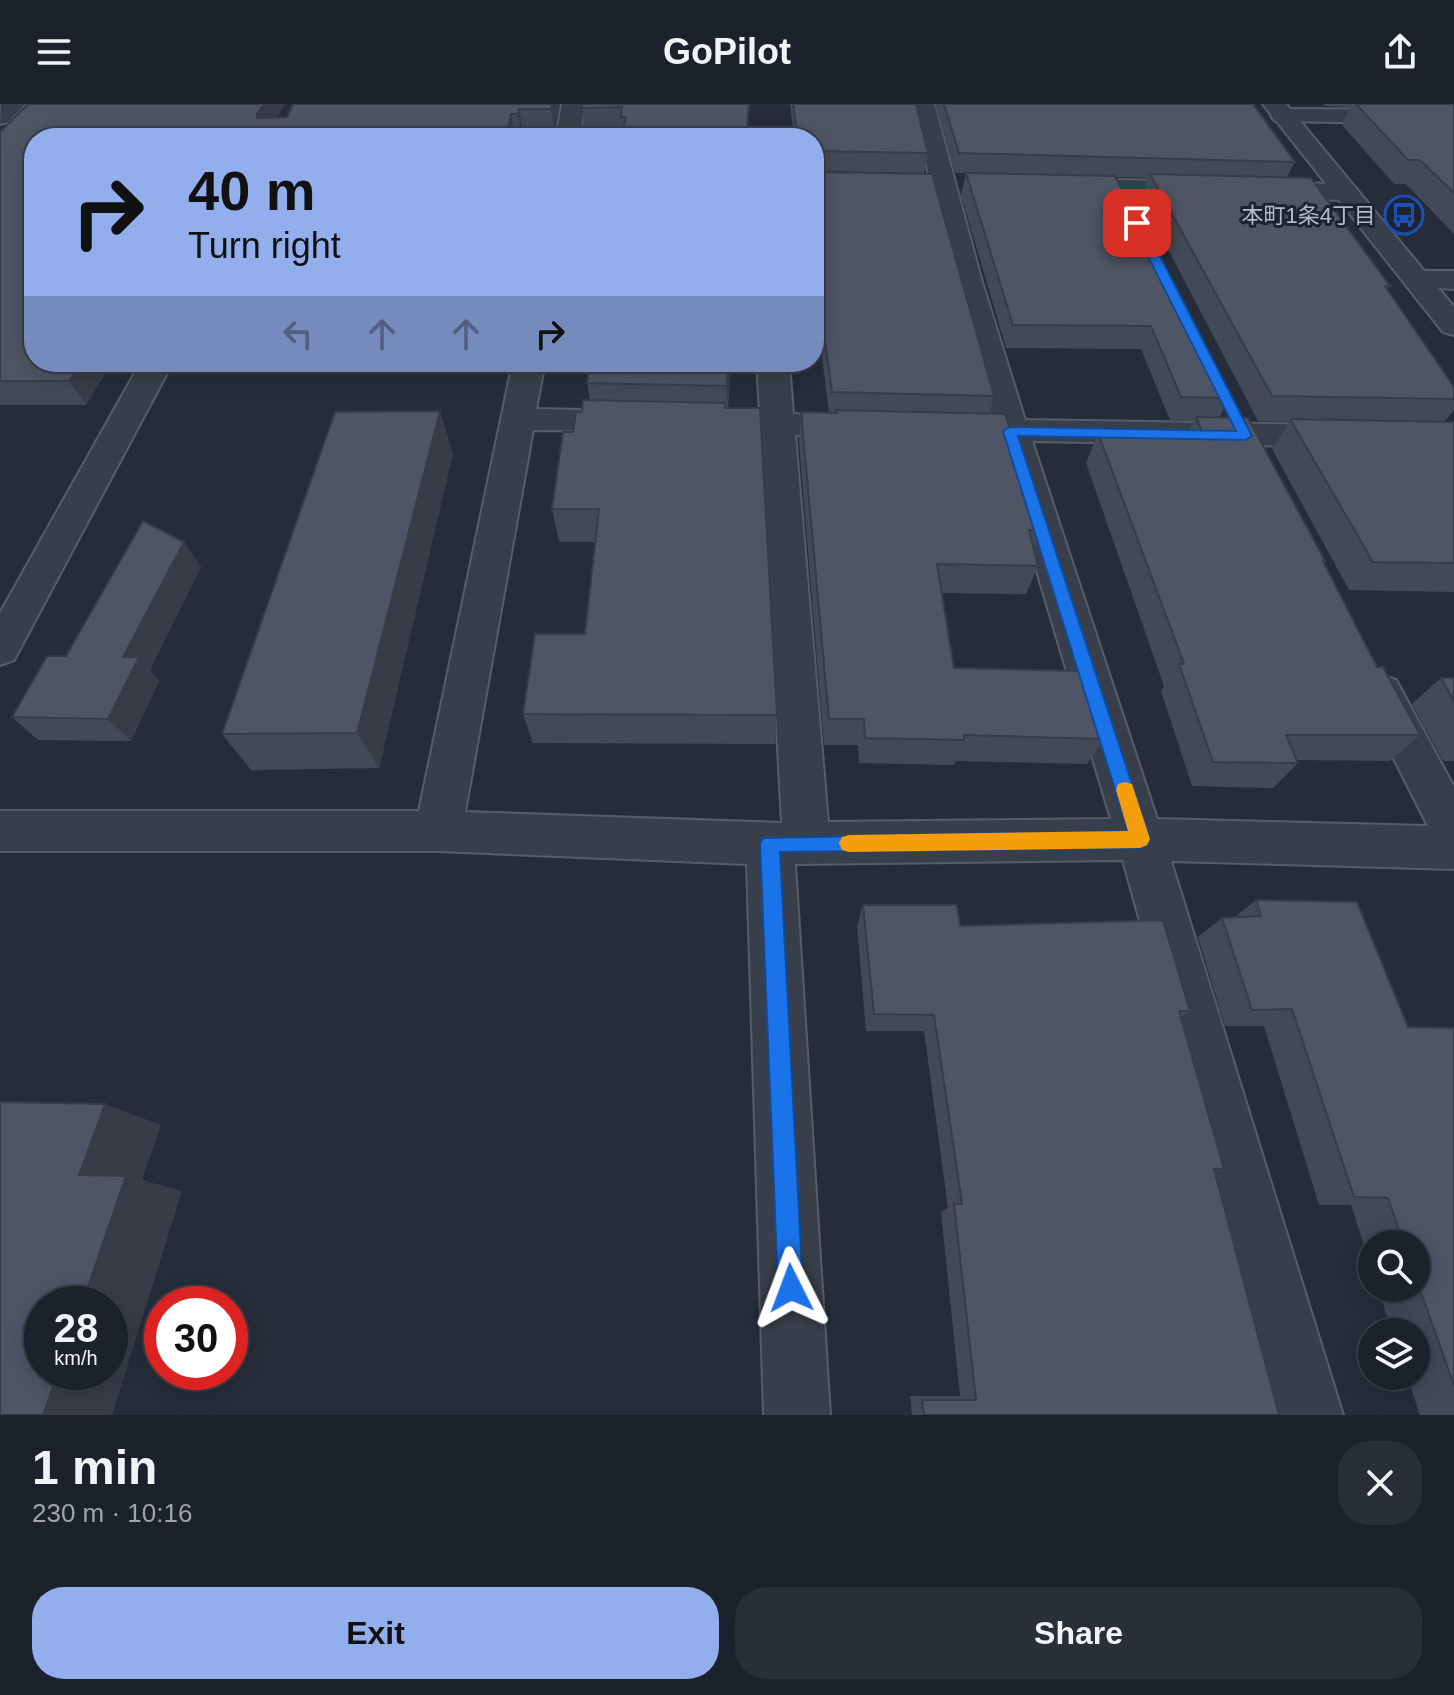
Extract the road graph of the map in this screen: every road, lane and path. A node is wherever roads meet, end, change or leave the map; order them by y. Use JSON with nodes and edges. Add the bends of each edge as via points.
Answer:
{"nodes":[{"id":1,"x":14,"y":104,"type":"edge"},
{"id":2,"x":573,"y":104,"type":"edge"},
{"id":3,"x":923,"y":104,"type":"edge"},
{"id":4,"x":1278,"y":110,"type":"edge"},
{"id":5,"x":0,"y":117,"type":"edge"},
{"id":6,"x":1454,"y":117,"type":"edge"},
{"id":7,"x":569,"y":128,"type":"edge"},
{"id":8,"x":1045,"y":186,"type":"edge"},
{"id":9,"x":1120,"y":189,"type":"junction"},
{"id":10,"x":1345,"y":192,"type":"junction"},
{"id":11,"x":1138,"y":224,"type":"edge"},
{"id":12,"x":1417,"y":280,"type":"junction"},
{"id":13,"x":1454,"y":280,"type":"edge"},
{"id":14,"x":1454,"y":326,"type":"edge"},
{"id":15,"x":152,"y":372,"type":"edge"},
{"id":16,"x":527,"y":372,"type":"edge"},
{"id":17,"x":773,"y":372,"type":"edge"},
{"id":18,"x":520,"y":419,"type":"junction"},
{"id":19,"x":776,"y":424,"type":"junction"},
{"id":20,"x":885,"y":427,"type":"edge"},
{"id":21,"x":948,"y":429,"type":"edge"},
{"id":22,"x":1010,"y":431,"type":"junction"},
{"id":23,"x":1454,"y":438,"type":"edge"},
{"id":24,"x":0,"y":649,"type":"edge"},
{"id":25,"x":1362,"y":657,"type":"edge"},
{"id":26,"x":0,"y":831,"type":"edge"},
{"id":27,"x":438,"y":831,"type":"junction"},
{"id":28,"x":1454,"y":832,"type":"edge"},
{"id":29,"x":1140,"y":839,"type":"junction"},
{"id":30,"x":788,"y":844,"type":"junction"},
{"id":31,"x":1454,"y":848,"type":"edge"},
{"id":32,"x":797,"y":1415,"type":"edge"},
{"id":33,"x":1310,"y":1415,"type":"edge"}],
"edges":[{"from":1,"to":5,"type":"street"},
{"from":2,"to":7,"type":"street"},
{"from":3,"to":22,"type":"street"},
{"from":4,"to":6,"type":"street"},
{"from":4,"to":10,"type":"street"},
{"from":8,"to":9,"type":"street"},
{"from":9,"to":10,"type":"street"},
{"from":9,"to":11,"type":"street"},
{"from":10,"to":12,"type":"street"},
{"from":12,"to":13,"type":"street"},
{"from":12,"to":14,"type":"street"},
{"from":15,"to":24,"type":"street"},
{"from":16,"to":18,"type":"street"},
{"from":17,"to":19,"type":"street"},
{"from":18,"to":19,"type":"street"},
{"from":18,"to":27,"type":"street"},
{"from":19,"to":20,"type":"street"},
{"from":19,"to":30,"type":"street"},
{"from":21,"to":22,"type":"street"},
{"from":22,"to":23,"type":"street"},
{"from":22,"to":29,"type":"street"},
{"from":25,"to":28,"type":"street"},
{"from":26,"to":27,"type":"street"},
{"from":27,"to":30,"type":"street"},
{"from":29,"to":30,"type":"street"},
{"from":29,"to":31,"type":"street"},
{"from":29,"to":33,"type":"street"},
{"from":30,"to":32,"type":"street"}]}
